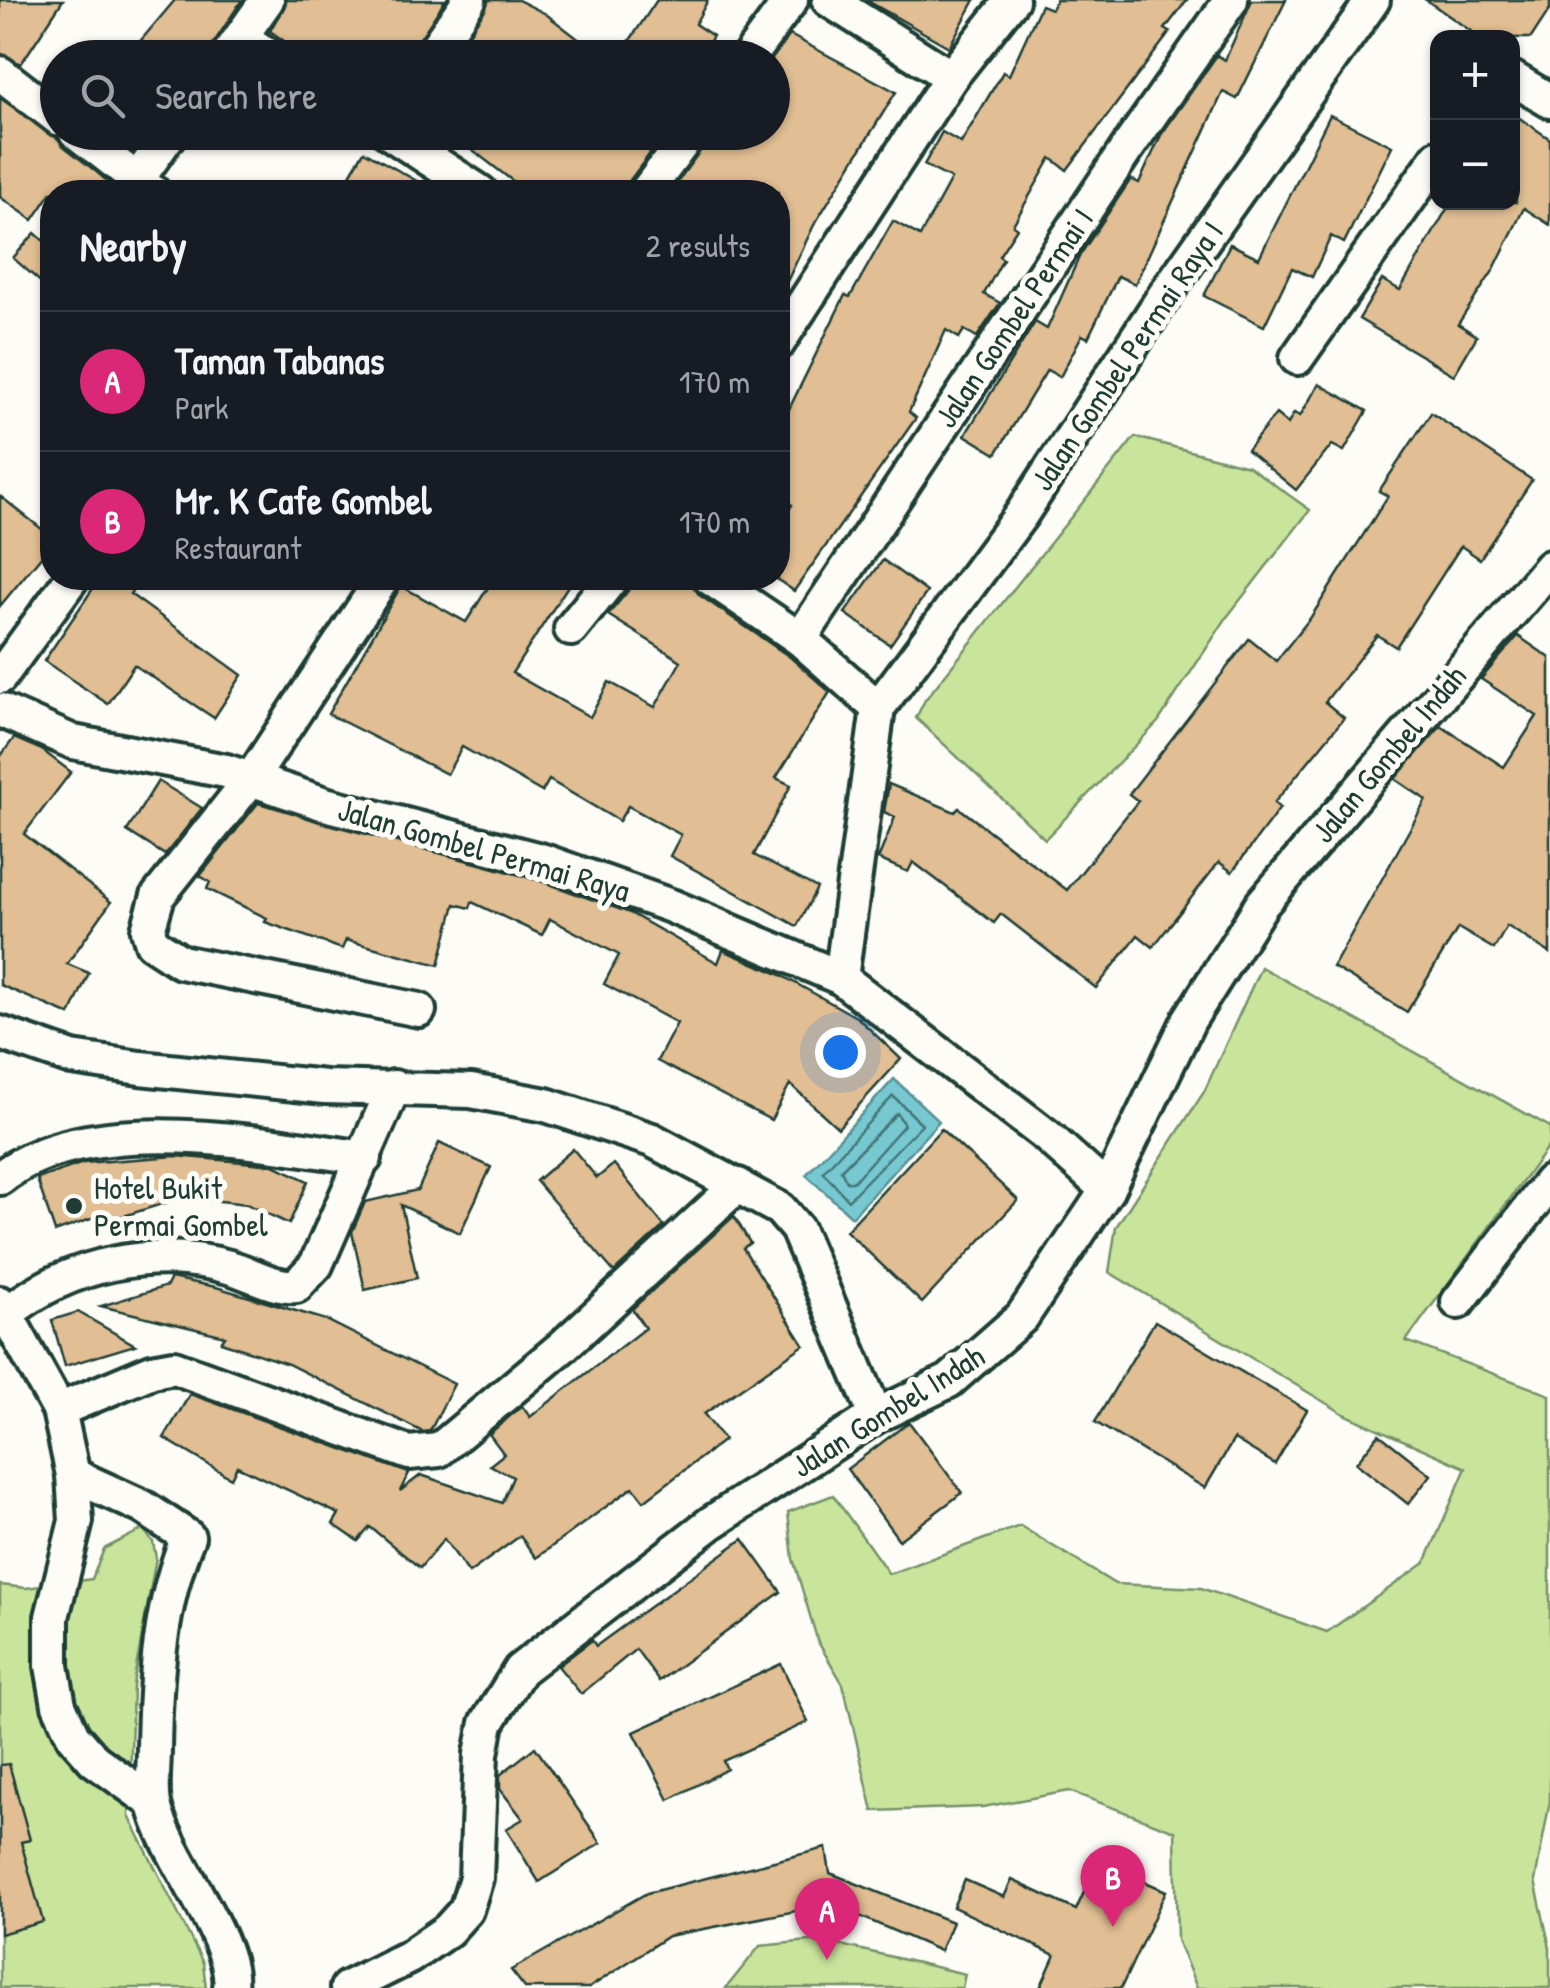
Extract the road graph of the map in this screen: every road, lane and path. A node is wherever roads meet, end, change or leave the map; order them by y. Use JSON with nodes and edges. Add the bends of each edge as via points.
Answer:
{"nodes":[{"id":1,"x":268,"y":0,"type":"edge"},
{"id":2,"x":468,"y":0,"type":"edge"},
{"id":3,"x":792,"y":0,"type":"edge"},
{"id":4,"x":829,"y":0,"type":"edge"},
{"id":5,"x":1012,"y":0,"type":"edge"},
{"id":6,"x":1231,"y":0,"type":"edge"},
{"id":7,"x":1373,"y":0,"type":"edge"},
{"id":8,"x":238,"y":40,"type":"edge"},
{"id":9,"x":441,"y":40,"type":"edge"},
{"id":10,"x":762,"y":40,"type":"edge"},
{"id":11,"x":0,"y":73,"type":"edge"},
{"id":12,"x":951,"y":77,"type":"junction"},
{"id":13,"x":1520,"y":83,"type":"edge"},
{"id":14,"x":1550,"y":101,"type":"edge"},
{"id":15,"x":40,"y":104,"type":"edge"},
{"id":16,"x":99,"y":150,"type":"edge"},
{"id":17,"x":162,"y":150,"type":"edge"},
{"id":18,"x":416,"y":150,"type":"edge"},
{"id":19,"x":678,"y":150,"type":"edge"},
{"id":20,"x":1430,"y":168,"type":"edge"},
{"id":21,"x":137,"y":180,"type":"edge"},
{"id":22,"x":148,"y":180,"type":"edge"},
{"id":23,"x":462,"y":180,"type":"edge"},
{"id":24,"x":655,"y":180,"type":"edge"},
{"id":25,"x":790,"y":325,"type":"edge"},
{"id":26,"x":1297,"y":358,"type":"dead end"},
{"id":27,"x":1550,"y":567,"type":"edge"},
{"id":28,"x":63,"y":590,"type":"edge"},
{"id":29,"x":375,"y":590,"type":"edge"},
{"id":30,"x":603,"y":590,"type":"edge"},
{"id":31,"x":727,"y":590,"type":"edge"},
{"id":32,"x":571,"y":630,"type":"dead end"},
{"id":33,"x":800,"y":640,"type":"junction"},
{"id":34,"x":0,"y":678,"type":"edge"},
{"id":35,"x":878,"y":708,"type":"junction"},
{"id":36,"x":5,"y":724,"type":"edge"},
{"id":37,"x":251,"y":779,"type":"junction"},
{"id":38,"x":841,"y":978,"type":"junction"},
{"id":39,"x":419,"y":1010,"type":"dead end"},
{"id":40,"x":0,"y":1033,"type":"edge"},
{"id":41,"x":394,"y":1087,"type":"junction"},
{"id":42,"x":365,"y":1158,"type":"junction"},
{"id":43,"x":0,"y":1178,"type":"edge"},
{"id":44,"x":1550,"y":1182,"type":"edge"},
{"id":45,"x":738,"y":1185,"type":"junction"},
{"id":46,"x":1107,"y":1190,"type":"junction"},
{"id":47,"x":1458,"y":1302,"type":"dead end"},
{"id":48,"x":4,"y":1308,"type":"edge"},
{"id":49,"x":59,"y":1410,"type":"junction"},
{"id":50,"x":876,"y":1416,"type":"junction"},
{"id":51,"x":72,"y":1476,"type":"junction"},
{"id":52,"x":154,"y":1803,"type":"junction"},
{"id":53,"x":230,"y":1988,"type":"edge"},
{"id":54,"x":346,"y":1988,"type":"edge"}],
"edges":[{"from":1,"to":8,"type":"street"},
{"from":2,"to":9,"type":"street"},
{"from":3,"to":10,"type":"street"},
{"from":4,"to":12,"type":"street"},
{"from":5,"to":12,"type":"street"},
{"from":6,"to":33,"type":"street","name":"Jalan Gombel Permai I"},
{"from":7,"to":35,"type":"street","name":"Jalan Gombel Permai Raya I","via":[[1168,290],[1021,515]]},
{"from":11,"to":15,"type":"street"},
{"from":12,"to":25,"type":"street"},
{"from":13,"to":14,"type":"street"},
{"from":16,"to":21,"type":"street"},
{"from":17,"to":22,"type":"street"},
{"from":18,"to":23,"type":"street"},
{"from":19,"to":24,"type":"street"},
{"from":20,"to":26,"type":"street"},
{"from":27,"to":46,"type":"street","name":"Jalan Gombel Indah","via":[[1262,904],[1188,1020]]},
{"from":28,"to":34,"type":"street"},
{"from":29,"to":37,"type":"street"},
{"from":30,"to":32,"type":"street"},
{"from":31,"to":33,"type":"street"},
{"from":33,"to":35,"type":"street"},
{"from":35,"to":38,"type":"street"},
{"from":36,"to":37,"type":"street","name":"Jalan Gombel Permai Raya"},
{"from":37,"to":38,"type":"street","name":"Jalan Gombel Permai Raya","via":[[544,861]]},
{"from":37,"to":39,"type":"street","via":[[158,896],[148,930],[152,943],[181,962]]},
{"from":38,"to":46,"type":"street","name":"Jalan Gombel Permai Raya"},
{"from":40,"to":41,"type":"street","via":[[72,1058],[140,1068],[325,1087]]},
{"from":41,"to":42,"type":"street"},
{"from":41,"to":45,"type":"street","via":[[471,1091],[546,1106],[652,1140]]},
{"from":42,"to":43,"type":"street","via":[[163,1135],[77,1144]]},
{"from":42,"to":48,"type":"street","via":[[316,1265],[296,1286],[196,1260],[120,1263],[40,1286]]},
{"from":44,"to":47,"type":"street"},
{"from":45,"to":49,"type":"street","via":[[439,1450],[409,1453],[174,1367]]},
{"from":45,"to":50,"type":"street","via":[[780,1209],[797,1229]]},
{"from":46,"to":50,"type":"street","name":"Jalan Gombel Indah","via":[[1054,1275],[1002,1339],[949,1382]]},
{"from":48,"to":49,"type":"street"},
{"from":49,"to":51,"type":"street"},
{"from":50,"to":54,"type":"street","name":"Jalan Gombel Indah","via":[[711,1523],[520,1670],[487,1724],[476,1878],[466,1910],[410,1956]]},
{"from":51,"to":52,"type":"street","via":[[76,1522],[52,1617],[59,1705],[72,1736],[94,1760]]},
{"from":51,"to":52,"type":"street","via":[[144,1507],[188,1537],[163,1629]]},
{"from":52,"to":53,"type":"street","via":[[219,1943]]}]}
